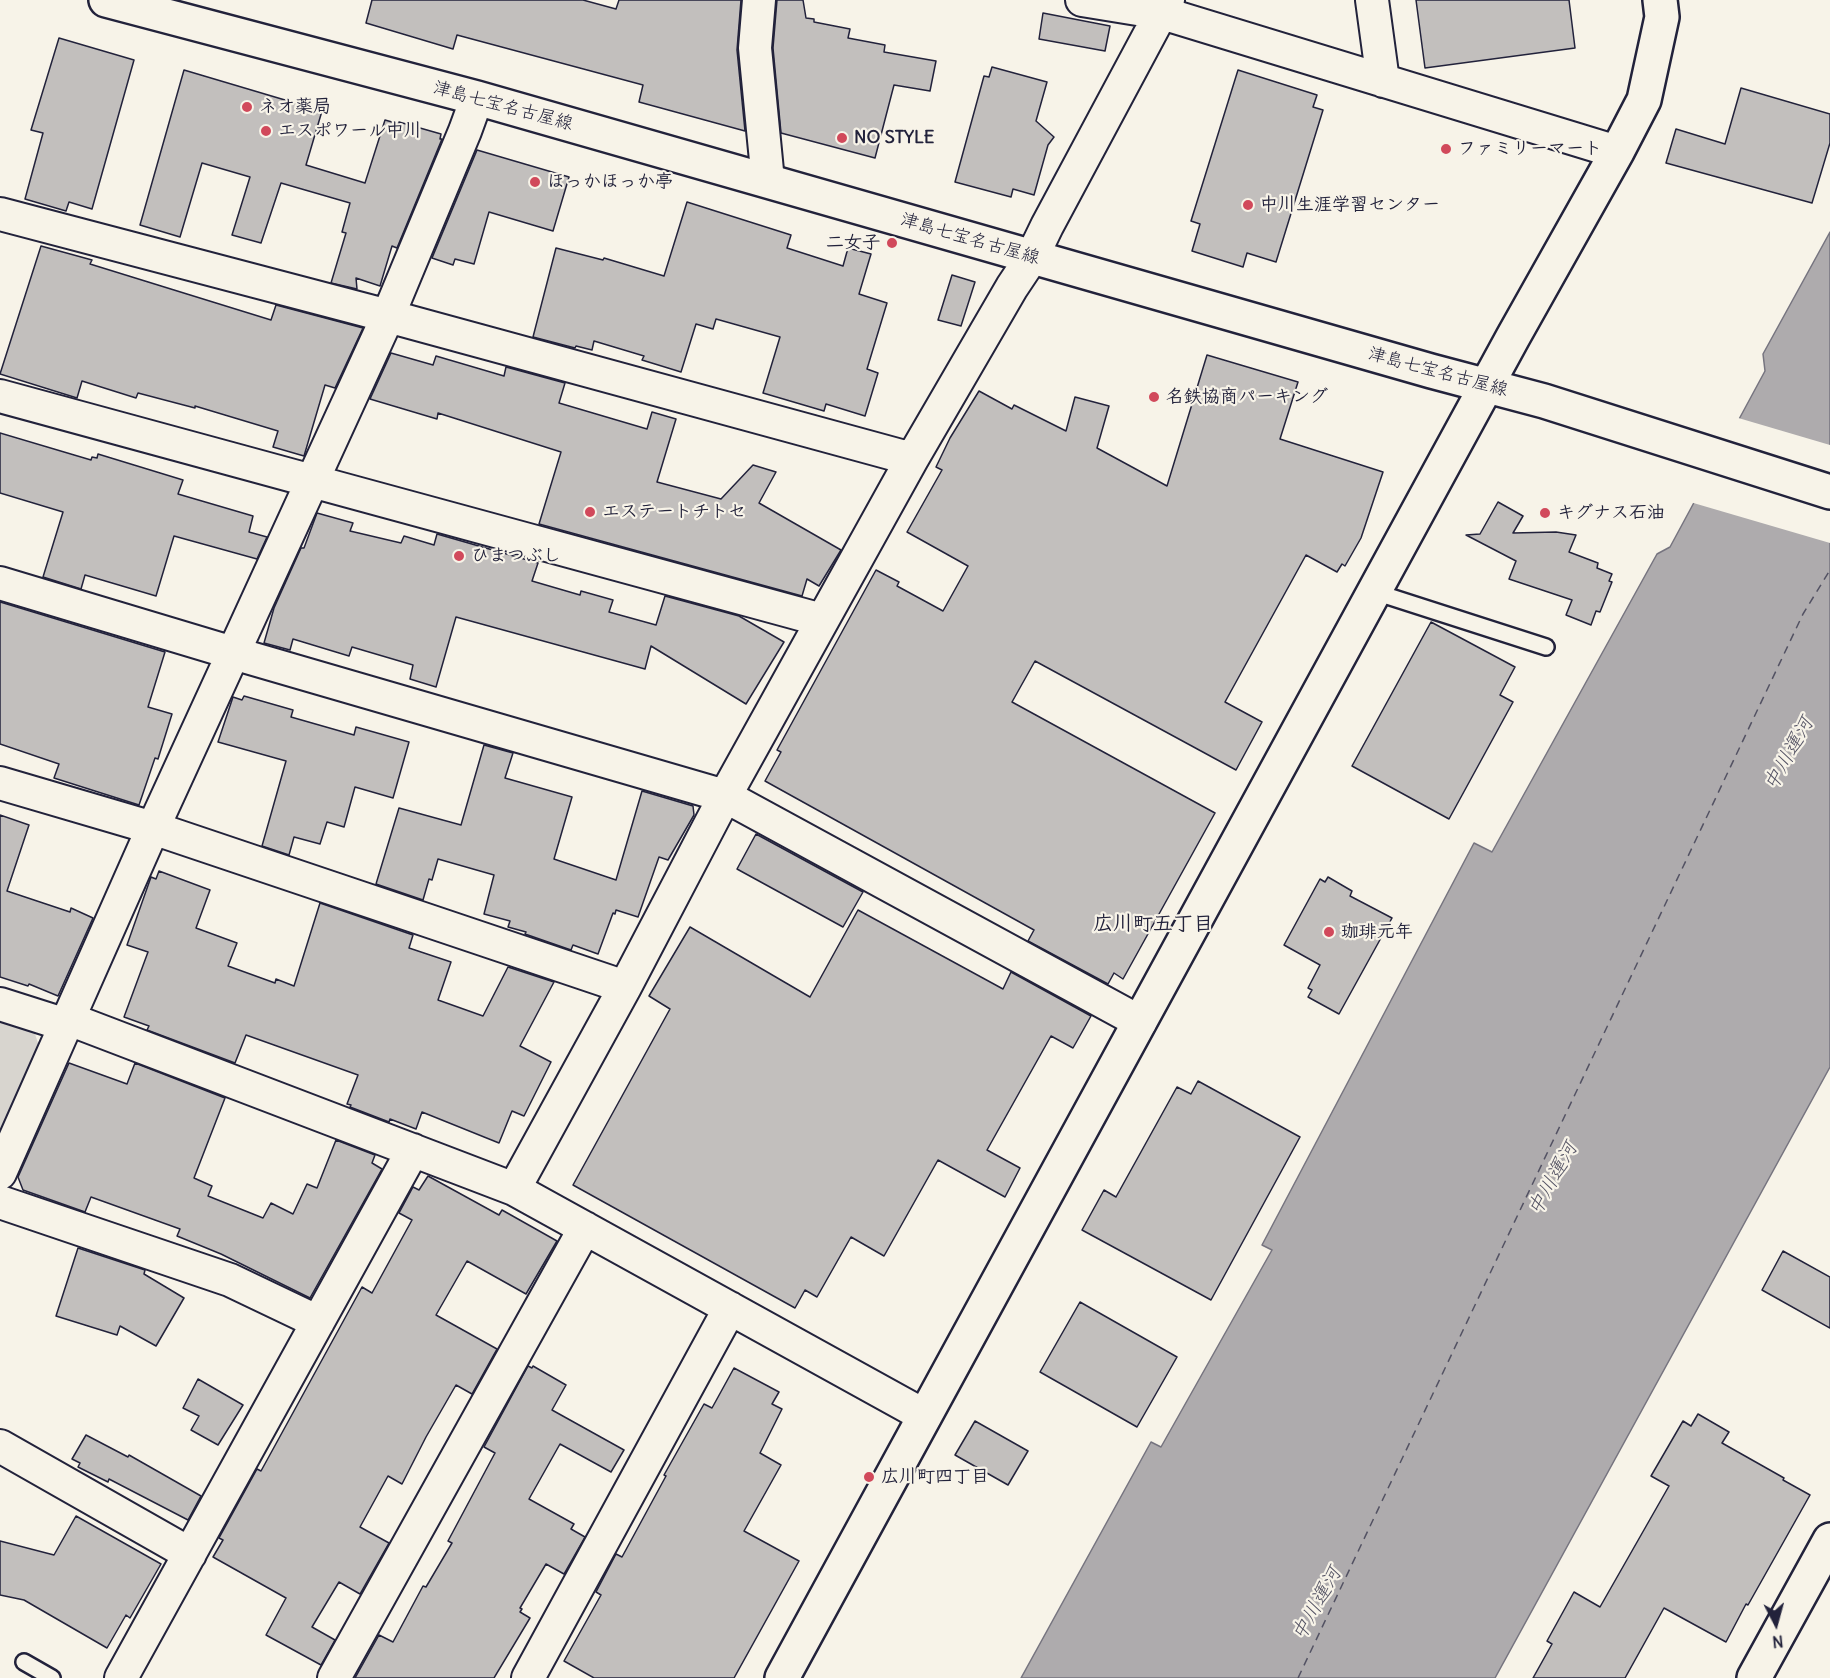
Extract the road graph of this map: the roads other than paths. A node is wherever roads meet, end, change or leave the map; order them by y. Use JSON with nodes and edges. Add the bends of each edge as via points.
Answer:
{"nodes":[{"id":1,"x":106,"y":0,"type":"edge"},
{"id":2,"x":759,"y":0,"type":"edge"},
{"id":3,"x":1083,"y":0,"type":"edge"},
{"id":4,"x":1372,"y":0,"type":"edge"},
{"id":5,"x":1660,"y":0,"type":"edge"},
{"id":6,"x":1165,"y":6,"type":"edge"},
{"id":7,"x":158,"y":7,"type":"edge"},
{"id":8,"x":1383,"y":81,"type":"junction"},
{"id":9,"x":477,"y":98,"type":"junction"},
{"id":10,"x":1617,"y":152,"type":"junction"},
{"id":11,"x":768,"y":181,"type":"junction"},
{"id":12,"x":0,"y":214,"type":"edge"},
{"id":13,"x":1032,"y":257,"type":"junction"},
{"id":14,"x":388,"y":316,"type":"junction"},
{"id":15,"x":1487,"y":387,"type":"junction"},
{"id":16,"x":0,"y":396,"type":"edge"},
{"id":17,"x":912,"y":459,"type":"junction"},
{"id":18,"x":312,"y":482,"type":"junction"},
{"id":19,"x":1830,"y":492,"type":"edge"},
{"id":20,"x":0,"y":583,"type":"edge"},
{"id":21,"x":1375,"y":592,"type":"junction"},
{"id":22,"x":822,"y":620,"type":"junction"},
{"id":23,"x":1546,"y":646,"type":"dead end"},
{"id":24,"x":234,"y":654,"type":"junction"},
{"id":25,"x":0,"y":783,"type":"edge"},
{"id":26,"x":725,"y":796,"type":"junction"},
{"id":27,"x":153,"y":828,"type":"junction"},
{"id":28,"x":625,"y":987,"type":"junction"},
{"id":29,"x":0,"y":1004,"type":"edge"},
{"id":30,"x":67,"y":1022,"type":"junction"},
{"id":31,"x":1140,"y":1022,"type":"junction"},
{"id":32,"x":413,"y":1150,"type":"junction"},
{"id":33,"x":0,"y":1173,"type":"edge"},
{"id":34,"x":514,"y":1189,"type":"junction"},
{"id":35,"x":0,"y":1202,"type":"edge"},
{"id":36,"x":585,"y":1228,"type":"junction"},
{"id":37,"x":730,"y":1308,"type":"junction"},
{"id":38,"x":318,"y":1322,"type":"junction"},
{"id":39,"x":925,"y":1416,"type":"junction"},
{"id":40,"x":0,"y":1446,"type":"edge"},
{"id":41,"x":1830,"y":1540,"type":"edge"},
{"id":42,"x":190,"y":1554,"type":"junction"},
{"id":43,"x":24,"y":1662,"type":"dead end"},
{"id":44,"x":52,"y":1678,"type":"edge"},
{"id":45,"x":121,"y":1678,"type":"edge"},
{"id":46,"x":334,"y":1678,"type":"edge"},
{"id":47,"x":528,"y":1678,"type":"edge"},
{"id":48,"x":782,"y":1678,"type":"edge"},
{"id":49,"x":1754,"y":1678,"type":"edge"}],
"edges":[{"from":1,"to":7,"type":"street","name":"津島七宝名古屋線"},
{"from":2,"to":11,"type":"street","via":[[755,48]]},
{"from":3,"to":6,"type":"street"},
{"from":4,"to":8,"type":"street"},
{"from":5,"to":10,"type":"street","via":[[1662,17],[1644,100]]},
{"from":6,"to":8,"type":"street"},
{"from":6,"to":13,"type":"street"},
{"from":7,"to":9,"type":"street","name":"津島七宝名古屋線"},
{"from":8,"to":10,"type":"street"},
{"from":9,"to":11,"type":"street","name":"津島七宝名古屋線"},
{"from":9,"to":14,"type":"street"},
{"from":10,"to":15,"type":"street"},
{"from":11,"to":13,"type":"street","name":"津島七宝名古屋線"},
{"from":12,"to":14,"type":"street"},
{"from":13,"to":15,"type":"street","name":"津島七宝名古屋線"},
{"from":13,"to":17,"type":"street"},
{"from":14,"to":17,"type":"street"},
{"from":14,"to":18,"type":"street"},
{"from":15,"to":19,"type":"street","name":"津島七宝名古屋線","via":[[1544,401]]},
{"from":15,"to":21,"type":"street"},
{"from":16,"to":18,"type":"street"},
{"from":17,"to":22,"type":"street"},
{"from":18,"to":22,"type":"street"},
{"from":18,"to":24,"type":"street"},
{"from":20,"to":24,"type":"street"},
{"from":21,"to":23,"type":"lane"},
{"from":21,"to":31,"type":"street"},
{"from":22,"to":26,"type":"street"},
{"from":24,"to":26,"type":"street"},
{"from":24,"to":27,"type":"street"},
{"from":25,"to":27,"type":"street"},
{"from":26,"to":28,"type":"street"},
{"from":26,"to":31,"type":"street"},
{"from":27,"to":28,"type":"street"},
{"from":27,"to":30,"type":"street"},
{"from":28,"to":34,"type":"street"},
{"from":29,"to":30,"type":"street"},
{"from":30,"to":32,"type":"street"},
{"from":30,"to":33,"type":"street"},
{"from":31,"to":39,"type":"street"},
{"from":32,"to":34,"type":"street"},
{"from":32,"to":38,"type":"street"},
{"from":34,"to":36,"type":"street"},
{"from":35,"to":38,"type":"street","via":[[230,1280]]},
{"from":36,"to":37,"type":"street"},
{"from":36,"to":46,"type":"street"},
{"from":37,"to":39,"type":"street"},
{"from":37,"to":47,"type":"street"},
{"from":38,"to":42,"type":"street"},
{"from":39,"to":48,"type":"street"},
{"from":40,"to":42,"type":"street"},
{"from":41,"to":49,"type":"street"},
{"from":42,"to":45,"type":"street"},
{"from":43,"to":44,"type":"lane"}]}
